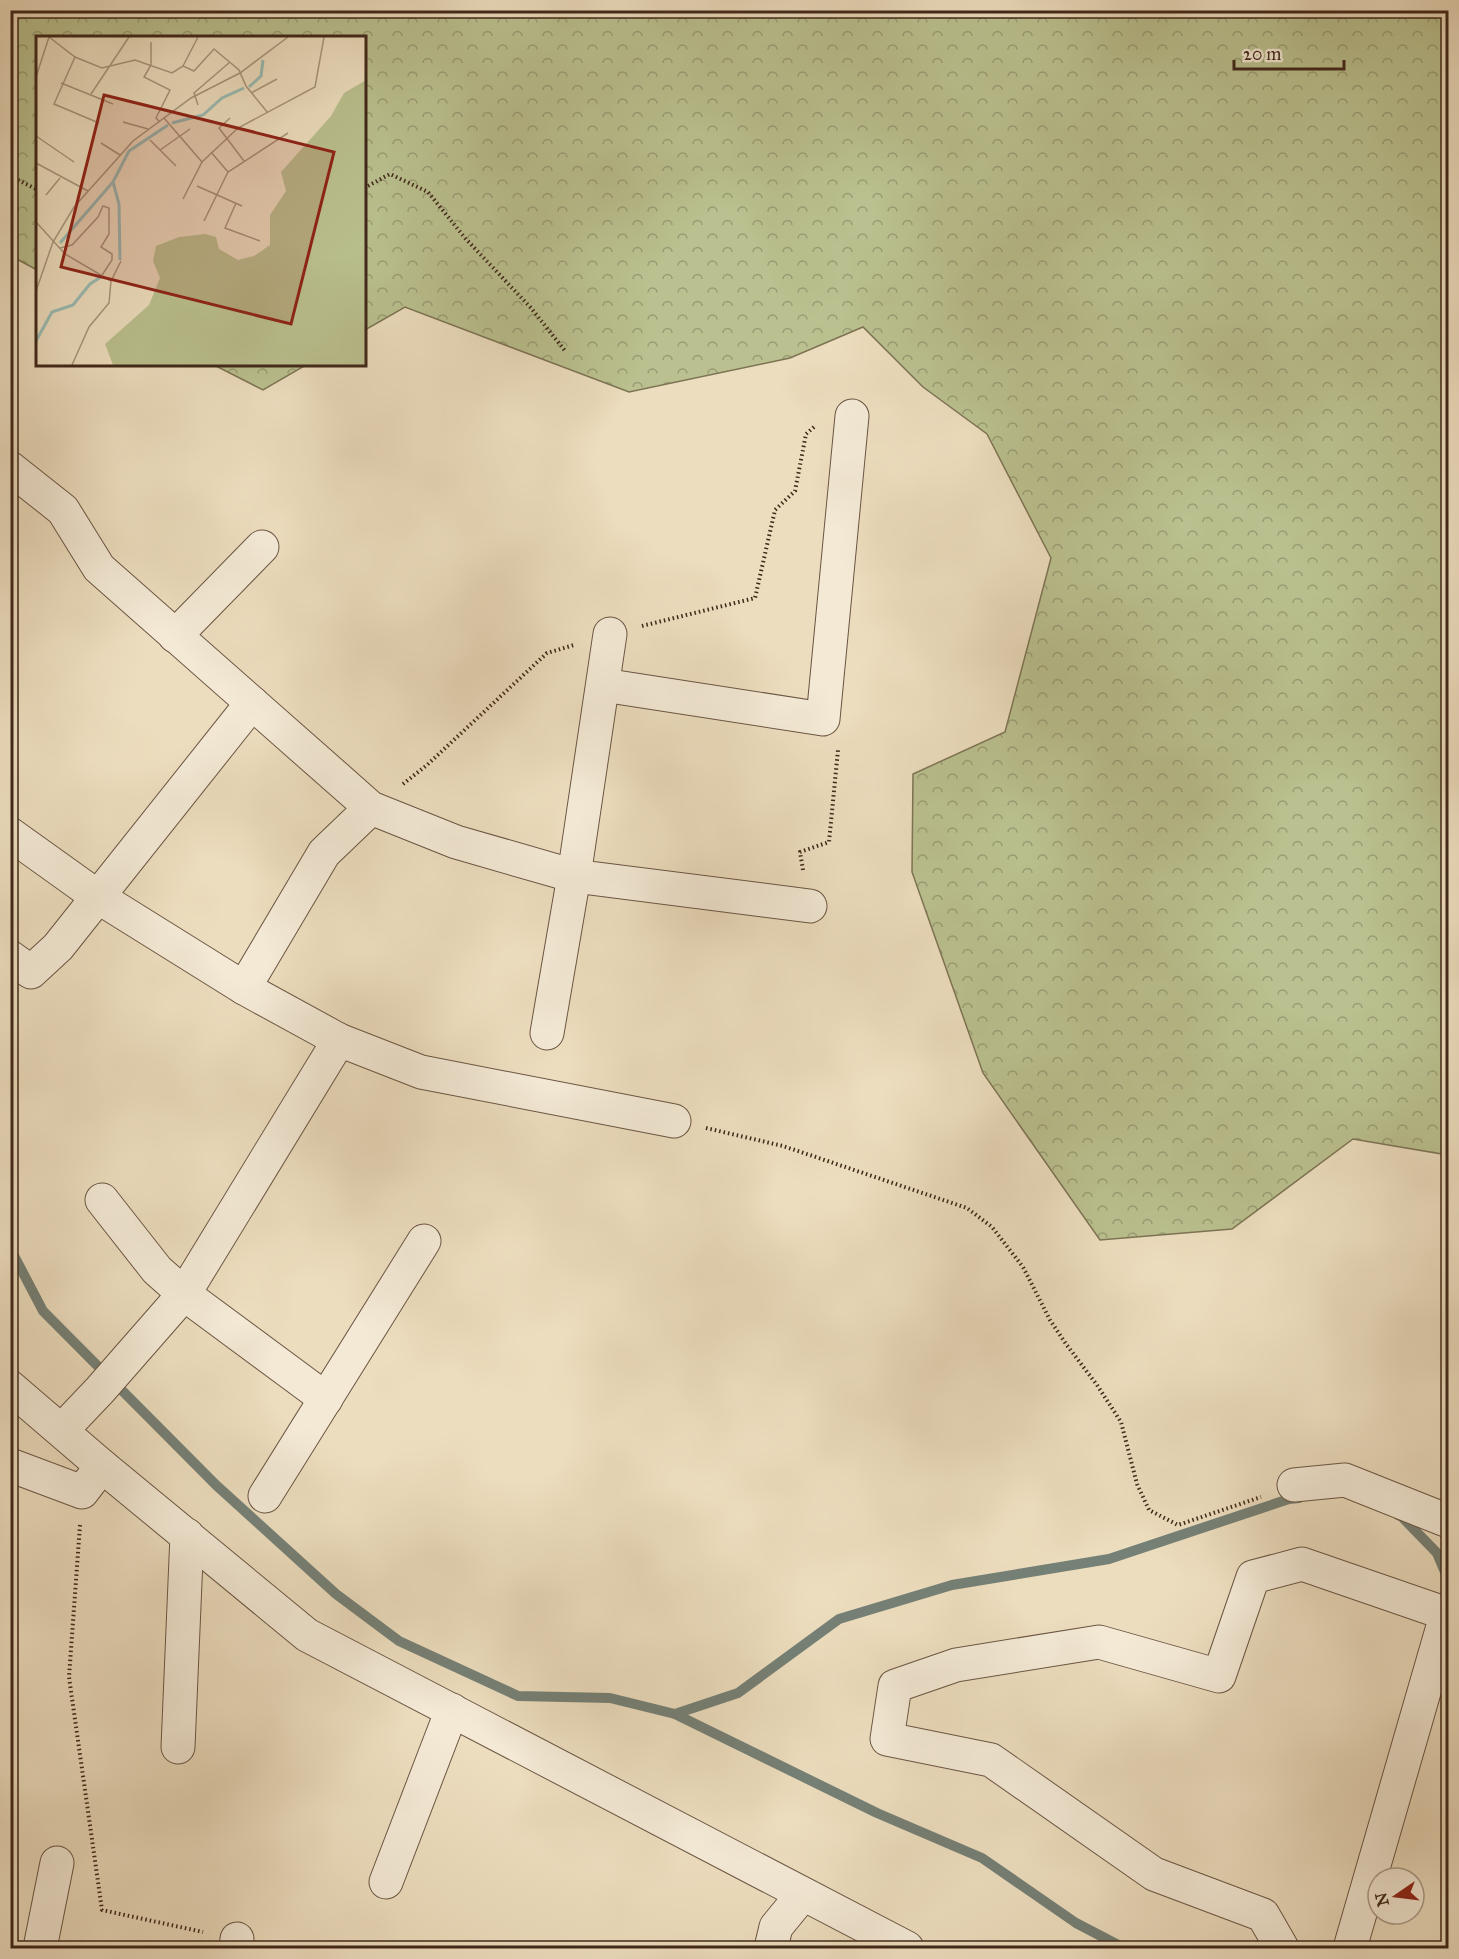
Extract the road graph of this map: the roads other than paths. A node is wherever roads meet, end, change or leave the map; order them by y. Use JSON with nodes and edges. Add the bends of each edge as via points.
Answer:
{"nodes":[{"id":1,"x":852,"y":416,"type":"dead end"},
{"id":2,"x":10,"y":468,"type":"edge"},
{"id":3,"x":262,"y":547,"type":"dead end"},
{"id":4,"x":610,"y":634,"type":"dead end"},
{"id":5,"x":175,"y":636,"type":"junction"},
{"id":6,"x":603,"y":685,"type":"junction"},
{"id":7,"x":252,"y":703,"type":"junction"},
{"id":8,"x":371,"y":808,"type":"junction"},
{"id":9,"x":10,"y":834,"type":"edge"},
{"id":10,"x":574,"y":876,"type":"junction"},
{"id":11,"x":98,"y":897,"type":"junction"},
{"id":12,"x":810,"y":906,"type":"road end"},
{"id":13,"x":10,"y":957,"type":"edge"},
{"id":14,"x":244,"y":988,"type":"junction"},
{"id":15,"x":547,"y":1033,"type":"dead end"},
{"id":16,"x":339,"y":1040,"type":"junction"},
{"id":17,"x":674,"y":1121,"type":"road end"},
{"id":18,"x":102,"y":1200,"type":"dead end"},
{"id":19,"x":424,"y":1241,"type":"dead end"},
{"id":20,"x":184,"y":1294,"type":"junction"},
{"id":21,"x":10,"y":1387,"type":"edge"},
{"id":22,"x":326,"y":1399,"type":"junction"},
{"id":23,"x":62,"y":1430,"type":"junction"},
{"id":24,"x":10,"y":1465,"type":"edge"},
{"id":25,"x":102,"y":1466,"type":"junction"},
{"id":26,"x":1294,"y":1485,"type":"road end"},
{"id":27,"x":265,"y":1496,"type":"dead end"},
{"id":28,"x":1449,"y":1521,"type":"edge"},
{"id":29,"x":187,"y":1535,"type":"junction"},
{"id":30,"x":1448,"y":1612,"type":"edge"},
{"id":31,"x":452,"y":1710,"type":"junction"},
{"id":32,"x":178,"y":1747,"type":"dead end"},
{"id":33,"x":57,"y":1863,"type":"dead end"},
{"id":34,"x":386,"y":1882,"type":"dead end"},
{"id":35,"x":803,"y":1894,"type":"junction"},
{"id":36,"x":40,"y":1948,"type":"edge"},
{"id":37,"x":771,"y":1948,"type":"edge"},
{"id":38,"x":907,"y":1948,"type":"edge"},
{"id":39,"x":1282,"y":1948,"type":"edge"},
{"id":40,"x":1350,"y":1948,"type":"edge"}],
"edges":[{"from":1,"to":6,"type":"street","via":[[823,719]]},
{"from":2,"to":5,"type":"street","via":[[63,510],[99,568]]},
{"from":3,"to":5,"type":"street"},
{"from":4,"to":6,"type":"street"},
{"from":5,"to":7,"type":"street"},
{"from":6,"to":10,"type":"street"},
{"from":7,"to":8,"type":"street"},
{"from":7,"to":11,"type":"street"},
{"from":8,"to":10,"type":"street","via":[[456,842]]},
{"from":8,"to":14,"type":"street","via":[[324,853]]},
{"from":9,"to":11,"type":"street"},
{"from":10,"to":12,"type":"street"},
{"from":10,"to":15,"type":"street"},
{"from":11,"to":13,"type":"street","via":[[58,947],[31,972]]},
{"from":11,"to":14,"type":"street"},
{"from":14,"to":16,"type":"street"},
{"from":16,"to":17,"type":"street","via":[[421,1072]]},
{"from":16,"to":20,"type":"street"},
{"from":18,"to":20,"type":"street","via":[[156,1270]]},
{"from":19,"to":22,"type":"street"},
{"from":20,"to":22,"type":"street"},
{"from":20,"to":23,"type":"street"},
{"from":21,"to":23,"type":"street"},
{"from":22,"to":27,"type":"street"},
{"from":23,"to":25,"type":"street"},
{"from":24,"to":25,"type":"street","via":[[82,1492]]},
{"from":25,"to":29,"type":"street"},
{"from":26,"to":28,"type":"street","via":[[1345,1480]]},
{"from":29,"to":31,"type":"street","via":[[307,1635]]},
{"from":29,"to":32,"type":"street"},
{"from":30,"to":39,"type":"street","via":[[1302,1564],[1253,1577],[1220,1677],[1099,1642],[956,1665],[895,1686],[887,1739],[991,1760],[1154,1874],[1263,1916]]},
{"from":30,"to":40,"type":"street"},
{"from":31,"to":34,"type":"street"},
{"from":31,"to":35,"type":"street"},
{"from":33,"to":36,"type":"street"},
{"from":35,"to":37,"type":"street","via":[[776,1926]]},
{"from":35,"to":38,"type":"street"}]}
